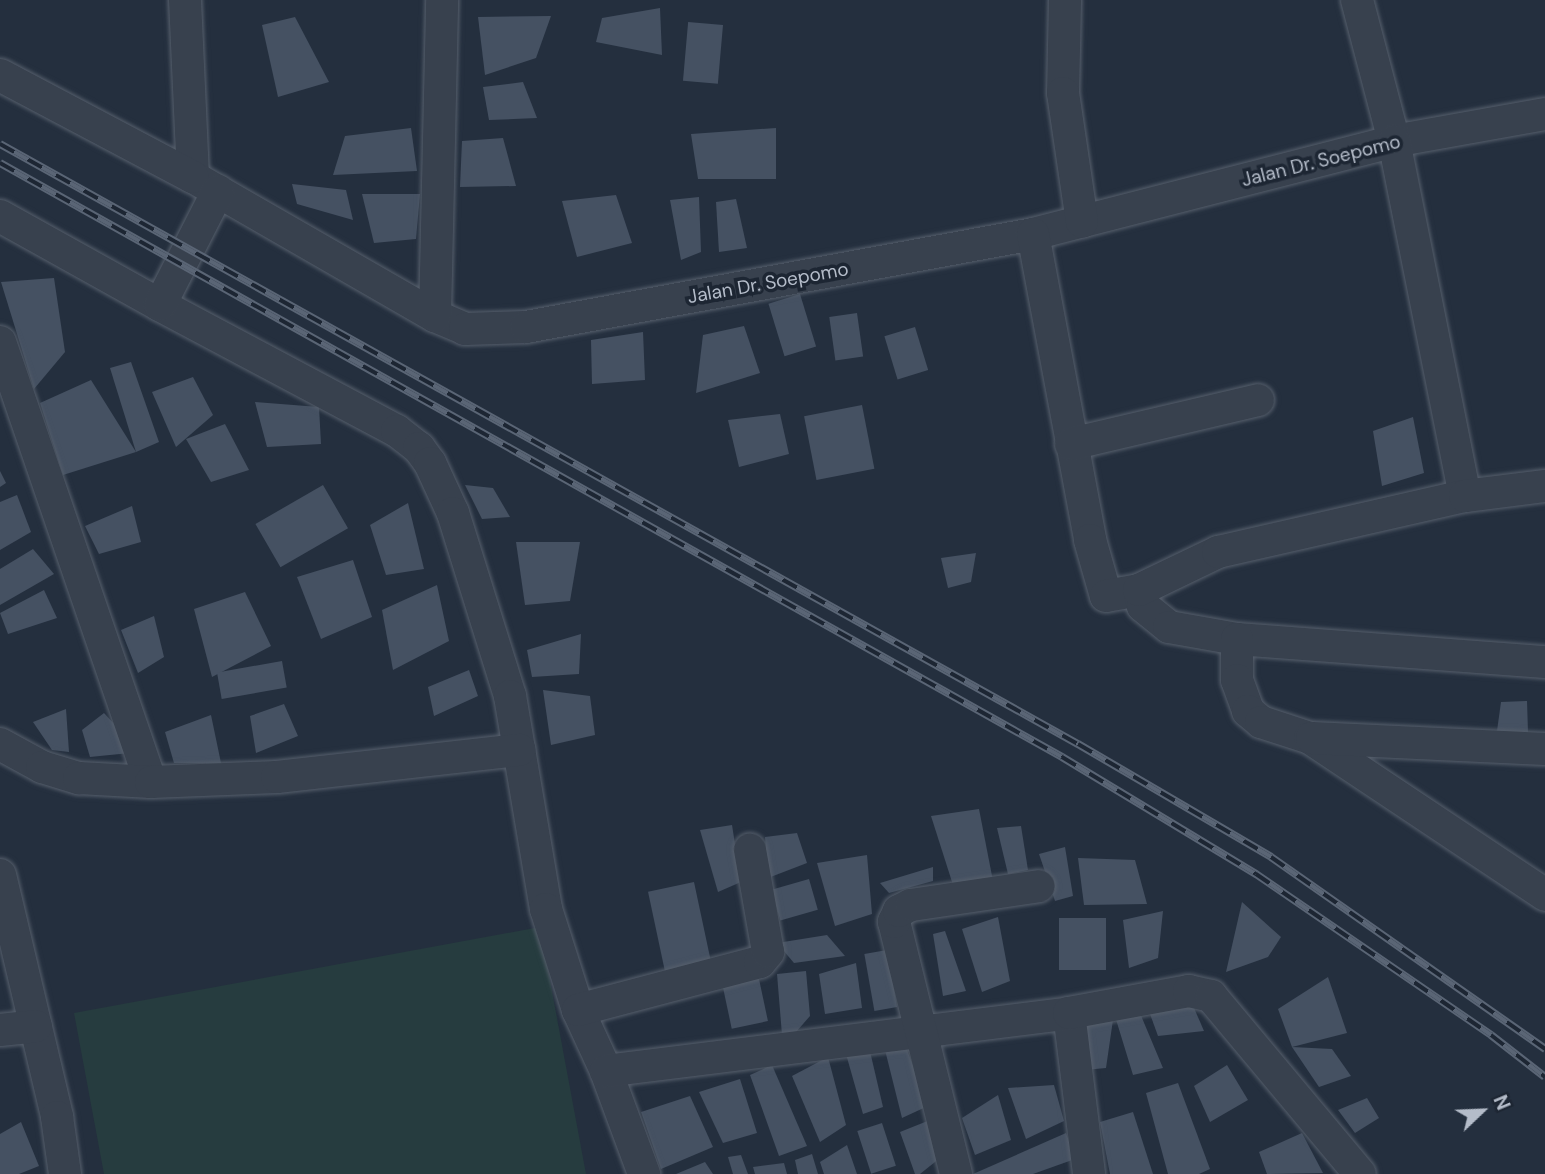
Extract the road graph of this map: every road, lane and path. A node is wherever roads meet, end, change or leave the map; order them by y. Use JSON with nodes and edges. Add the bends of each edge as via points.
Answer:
{"nodes":[{"id":1,"x":185,"y":0,"type":"edge"},
{"id":2,"x":442,"y":0,"type":"edge"},
{"id":3,"x":1065,"y":0,"type":"edge"},
{"id":4,"x":1357,"y":0,"type":"edge"},
{"id":5,"x":0,"y":75,"type":"edge"},
{"id":6,"x":1545,"y":114,"type":"edge"},
{"id":7,"x":1394,"y":141,"type":"junction"},
{"id":8,"x":206,"y":184,"type":"junction"},
{"id":9,"x":0,"y":216,"type":"edge"},
{"id":10,"x":1082,"y":222,"type":"junction"},
{"id":11,"x":1032,"y":234,"type":"junction"},
{"id":12,"x":160,"y":306,"type":"junction"},
{"id":13,"x":435,"y":316,"type":"junction"},
{"id":14,"x":0,"y":342,"type":"edge"},
{"id":15,"x":1258,"y":400,"type":"dead end"},
{"id":16,"x":1071,"y":444,"type":"junction"},
{"id":17,"x":1545,"y":486,"type":"edge"},
{"id":18,"x":1465,"y":496,"type":"junction"},
{"id":19,"x":1139,"y":590,"type":"junction"},
{"id":20,"x":1237,"y":639,"type":"junction"},
{"id":21,"x":1545,"y":662,"type":"edge"},
{"id":22,"x":1310,"y":738,"type":"junction"},
{"id":23,"x":0,"y":744,"type":"edge"},
{"id":24,"x":1545,"y":749,"type":"edge"},
{"id":25,"x":519,"y":750,"type":"junction"},
{"id":26,"x":151,"y":782,"type":"junction"},
{"id":27,"x":750,"y":850,"type":"dead end"},
{"id":28,"x":1501,"y":866,"type":"junction"},
{"id":29,"x":1545,"y":870,"type":"edge"},
{"id":30,"x":0,"y":875,"type":"edge"},
{"id":31,"x":1039,"y":886,"type":"dead end"},
{"id":32,"x":1545,"y":895,"type":"edge"},
{"id":33,"x":578,"y":1010,"type":"junction"},
{"id":34,"x":1069,"y":1013,"type":"junction"},
{"id":35,"x":36,"y":1026,"type":"junction"},
{"id":36,"x":0,"y":1030,"type":"edge"},
{"id":37,"x":923,"y":1032,"type":"junction"},
{"id":38,"x":606,"y":1071,"type":"junction"},
{"id":39,"x":65,"y":1174,"type":"edge"},
{"id":40,"x":644,"y":1174,"type":"edge"},
{"id":41,"x":956,"y":1174,"type":"edge"},
{"id":42,"x":1089,"y":1174,"type":"edge"},
{"id":43,"x":1360,"y":1174,"type":"edge"}],
"edges":[{"from":1,"to":8,"type":"street"},
{"from":2,"to":13,"type":"street"},
{"from":3,"to":10,"type":"street","via":[[1063,93]]},
{"from":4,"to":7,"type":"street"},
{"from":5,"to":8,"type":"street","name":"Jalan Dr. Soepomo"},
{"from":6,"to":7,"type":"street","name":"Jalan Dr. Soepomo"},
{"from":7,"to":10,"type":"street","name":"Jalan Dr. Soepomo"},
{"from":7,"to":18,"type":"street"},
{"from":8,"to":12,"type":"street"},
{"from":8,"to":13,"type":"street","name":"Jalan Dr. Soepomo"},
{"from":9,"to":12,"type":"street"},
{"from":10,"to":11,"type":"street","name":"Jalan Dr. Soepomo"},
{"from":11,"to":13,"type":"street","name":"Jalan Dr. Soepomo","via":[[526,327],[465,330]]},
{"from":11,"to":16,"type":"street"},
{"from":12,"to":25,"type":"street","via":[[397,431],[419,448],[453,513],[510,696]]},
{"from":14,"to":26,"type":"street"},
{"from":15,"to":16,"type":"street"},
{"from":16,"to":19,"type":"street","via":[[1106,596]]},
{"from":17,"to":18,"type":"street"},
{"from":18,"to":19,"type":"street","via":[[1218,552]]},
{"from":19,"to":20,"type":"street","via":[[1143,606],[1169,627]]},
{"from":20,"to":21,"type":"street"},
{"from":20,"to":22,"type":"street","via":[[1237,680],[1248,711],[1261,722]]},
{"from":22,"to":24,"type":"street"},
{"from":22,"to":28,"type":"street"},
{"from":23,"to":26,"type":"street","via":[[42,767],[79,778]]},
{"from":25,"to":26,"type":"street","via":[[277,777]]},
{"from":25,"to":33,"type":"street","via":[[539,880]]},
{"from":27,"to":33,"type":"street","via":[[768,952],[760,962]]},
{"from":28,"to":29,"type":"street"},
{"from":28,"to":32,"type":"street"},
{"from":30,"to":35,"type":"street"},
{"from":31,"to":37,"type":"street","via":[[929,901],[899,911],[894,922]]},
{"from":33,"to":38,"type":"street"},
{"from":34,"to":37,"type":"street"},
{"from":34,"to":42,"type":"street"},
{"from":34,"to":43,"type":"street","via":[[1189,991],[1211,996]]},
{"from":35,"to":36,"type":"street"},
{"from":35,"to":39,"type":"street"},
{"from":37,"to":38,"type":"street"},
{"from":37,"to":41,"type":"street"},
{"from":38,"to":40,"type":"street"}]}
